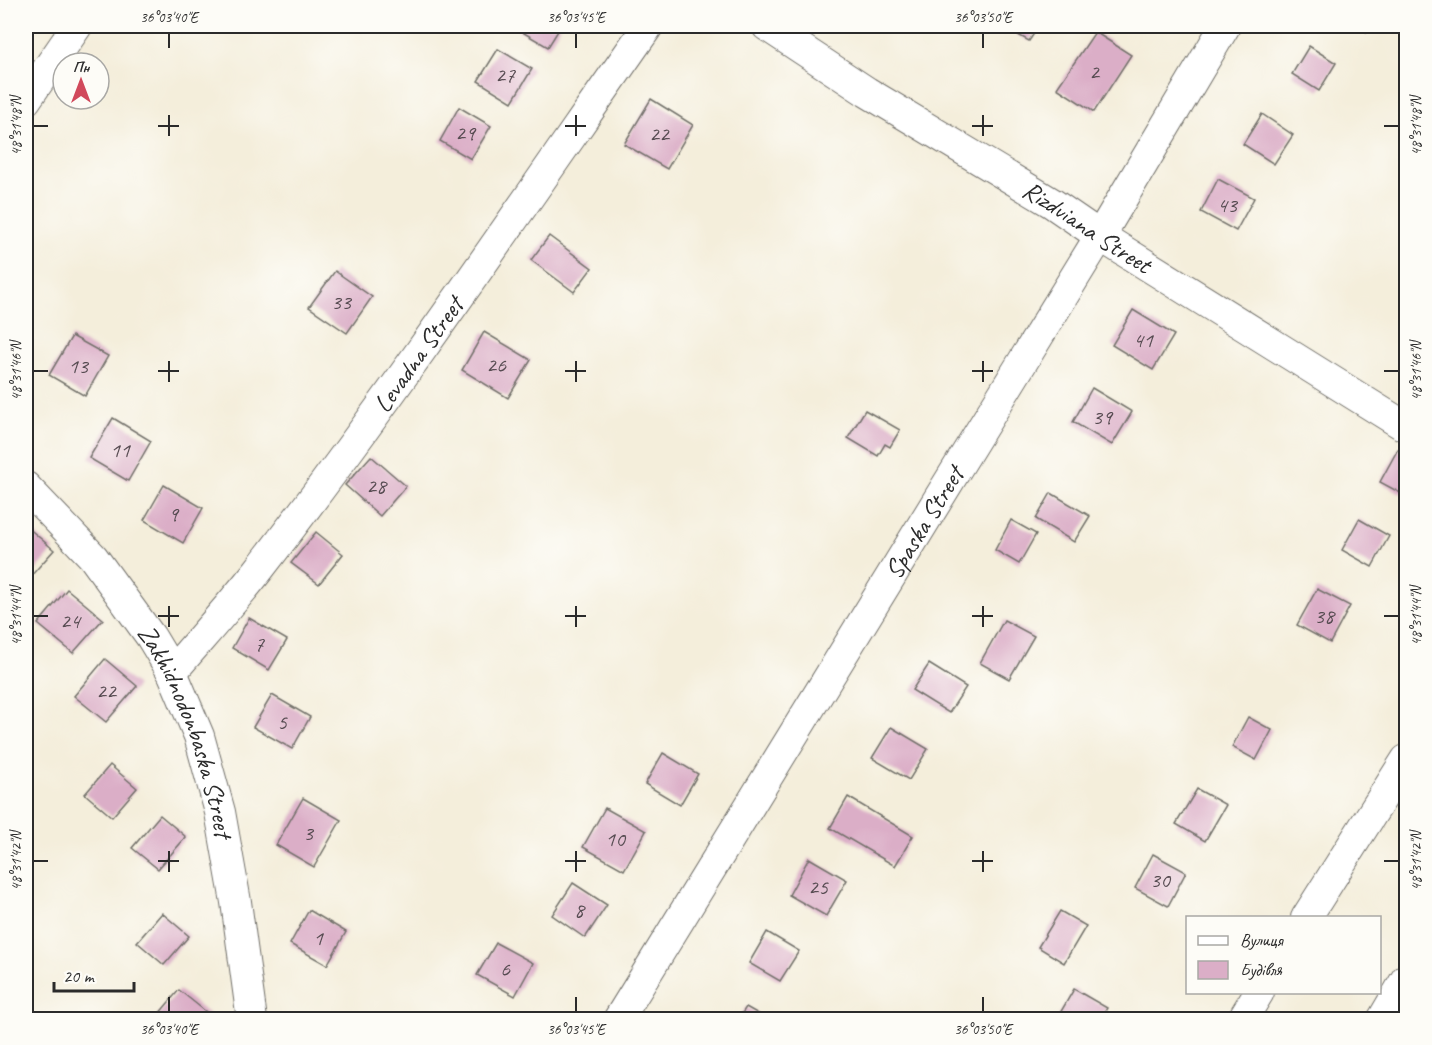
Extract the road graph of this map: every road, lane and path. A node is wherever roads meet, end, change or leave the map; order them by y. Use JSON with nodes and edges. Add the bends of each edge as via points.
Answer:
{"nodes":[{"id":1,"x":77,"y":26,"type":"edge"},
{"id":2,"x":648,"y":26,"type":"edge"},
{"id":3,"x":767,"y":26,"type":"edge"},
{"id":4,"x":1226,"y":26,"type":"edge"},
{"id":5,"x":26,"y":100,"type":"edge"},
{"id":6,"x":1100,"y":236,"type":"junction"},
{"id":7,"x":1407,"y":427,"type":"edge"},
{"id":8,"x":26,"y":486,"type":"edge"},
{"id":9,"x":172,"y":672,"type":"junction"},
{"id":10,"x":1407,"y":760,"type":"edge"},
{"id":11,"x":1307,"y":916,"type":"edge"},
{"id":12,"x":1407,"y":979,"type":"edge"},
{"id":13,"x":1258,"y":994,"type":"edge"},
{"id":14,"x":252,"y":1020,"type":"edge"},
{"id":15,"x":618,"y":1020,"type":"edge"},
{"id":16,"x":1242,"y":1020,"type":"edge"},
{"id":17,"x":1382,"y":1020,"type":"edge"}],
"edges":[{"from":1,"to":5,"type":"street"},
{"from":2,"to":9,"type":"street","name":"Levadna Street","via":[[449,314],[256,573]]},
{"from":3,"to":6,"type":"street","name":"Rizdviana Street"},
{"from":4,"to":6,"type":"street","name":"Spaska Street"},
{"from":6,"to":7,"type":"street","name":"Rizdviana Street"},
{"from":6,"to":15,"type":"street","name":"Spaska Street"},
{"from":8,"to":9,"type":"street","name":"Zakhidnodonbaska Street","via":[[93,556]]},
{"from":9,"to":14,"type":"street","name":"Zakhidnodonbaska Street","via":[[199,736],[220,812]]},
{"from":10,"to":11,"type":"street"},
{"from":12,"to":17,"type":"street"},
{"from":13,"to":16,"type":"street"}]}
